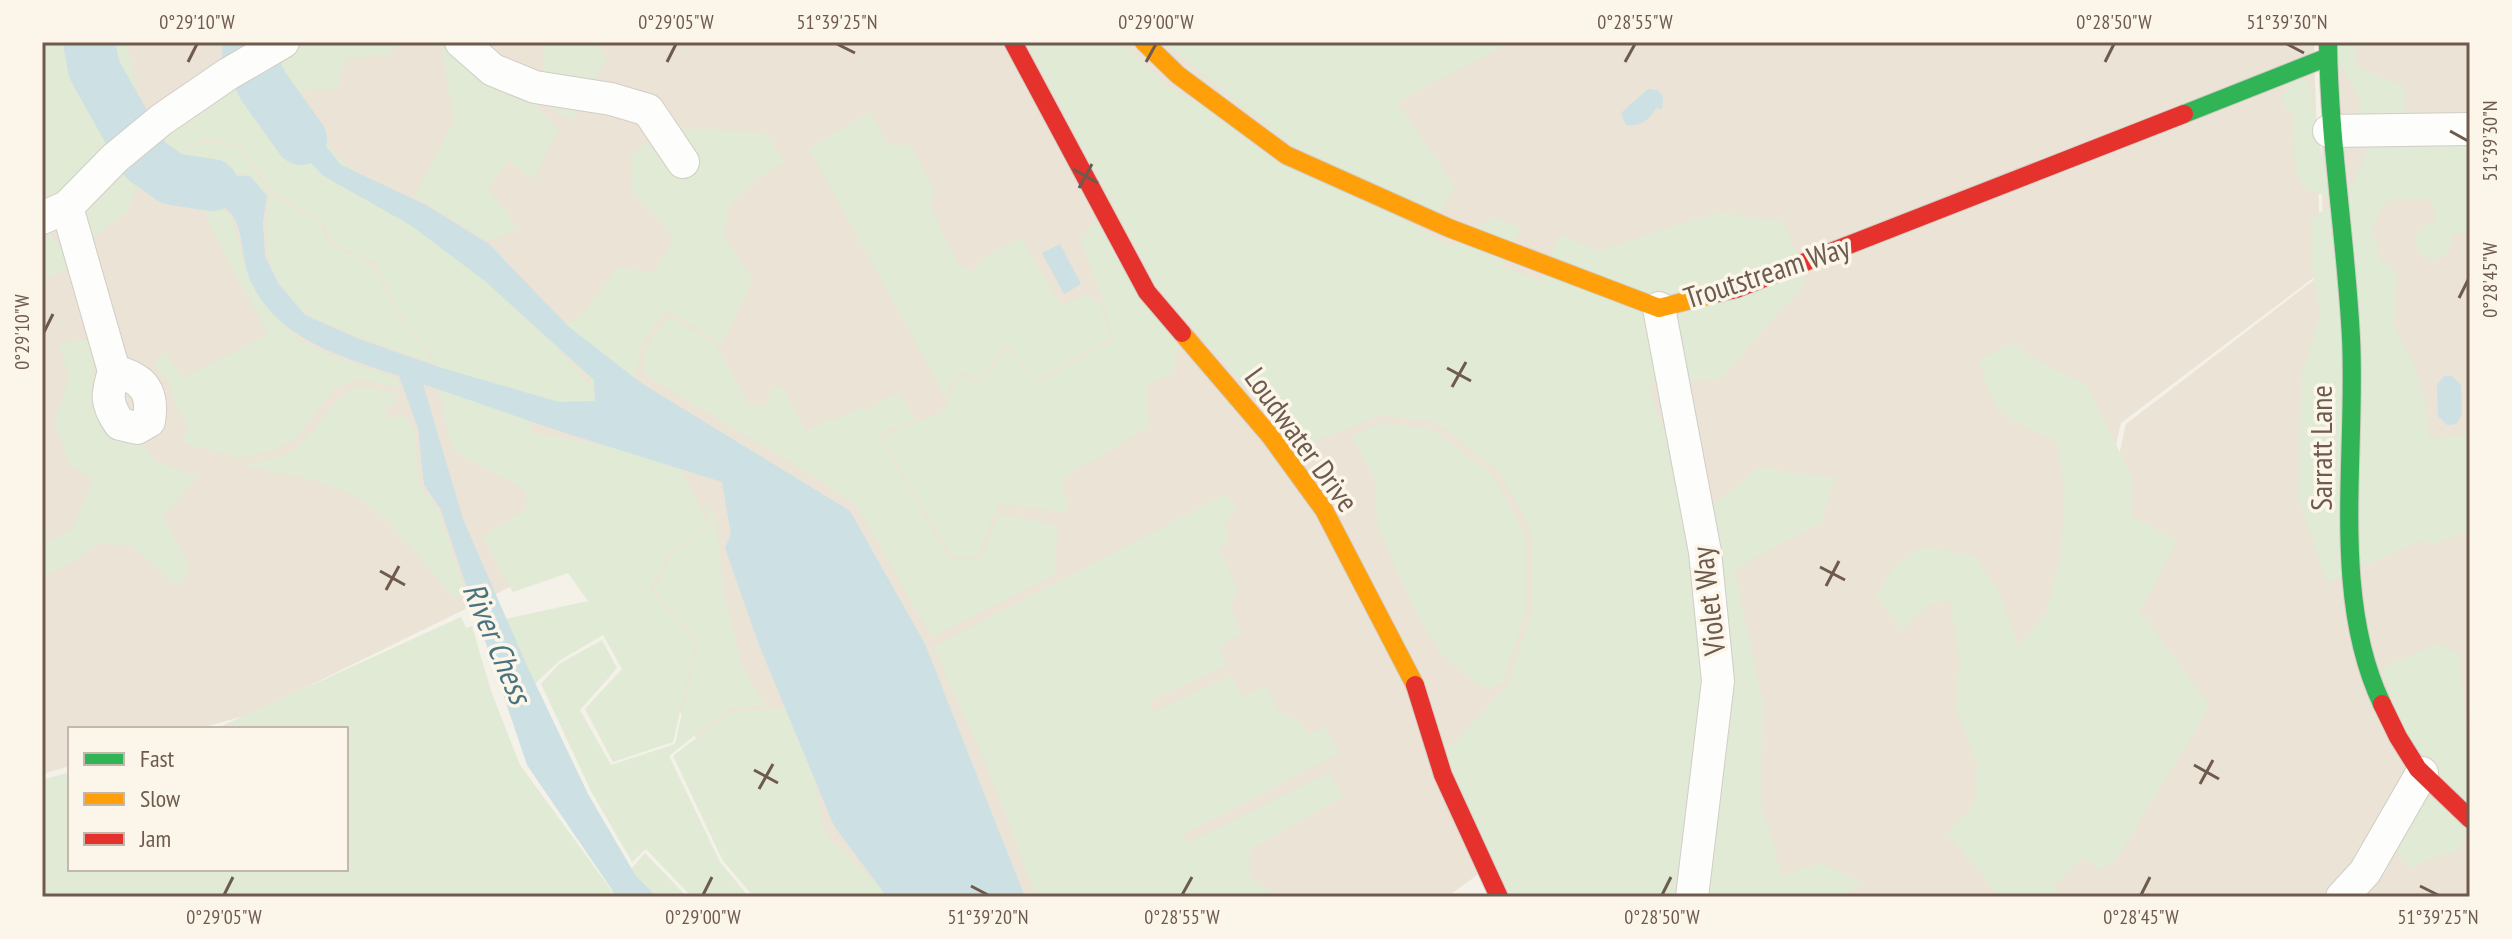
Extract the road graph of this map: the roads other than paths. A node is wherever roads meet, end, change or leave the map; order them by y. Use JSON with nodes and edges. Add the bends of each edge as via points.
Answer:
{"nodes":[{"id":1,"x":283,"y":42,"type":"edge"},
{"id":2,"x":461,"y":42,"type":"edge"},
{"id":3,"x":1013,"y":42,"type":"edge"},
{"id":4,"x":1144,"y":42,"type":"edge"},
{"id":5,"x":2328,"y":49,"type":"edge"},
{"id":6,"x":2470,"y":129,"type":"edge"},
{"id":7,"x":2329,"y":131,"type":"junction"},
{"id":8,"x":683,"y":162,"type":"dead end"},
{"id":9,"x":54,"y":212,"type":"edge"},
{"id":10,"x":1659,"y":308,"type":"junction"},
{"id":11,"x":114,"y":371,"type":"dead end"},
{"id":12,"x":2422,"y":773,"type":"junction"},
{"id":13,"x":2470,"y":819,"type":"edge"},
{"id":14,"x":1499,"y":897,"type":"edge"},
{"id":15,"x":1692,"y":897,"type":"edge"},
{"id":16,"x":2342,"y":897,"type":"edge"}],
"edges":[{"from":1,"to":9,"type":"street","via":[[161,120]]},
{"from":2,"to":8,"type":"street","via":[[493,70],[535,87],[648,110]]},
{"from":3,"to":14,"type":"street","name":"Loudwater Drive","via":[[1147,292],[1271,437],[1324,510],[1419,693],[1443,775]]},
{"from":4,"to":10,"type":"street","name":"Troutstream Way","via":[[1178,75],[1286,155],[1449,228]]},
{"from":5,"to":7,"type":"street","name":"Sarratt Lane"},
{"from":5,"to":10,"type":"street","name":"Troutstream Way","via":[[1736,289]]},
{"from":6,"to":7,"type":"street"},
{"from":7,"to":12,"type":"street","name":"Sarratt Lane","via":[[2351,339],[2349,521],[2358,631],[2383,711]]},
{"from":9,"to":11,"type":"street"},
{"from":10,"to":15,"type":"street","name":"Violet Way","via":[[1705,552],[1718,681]]},
{"from":12,"to":13,"type":"street","name":"Sarratt Lane"},
{"from":12,"to":16,"type":"street","via":[[2365,872]]}]}
